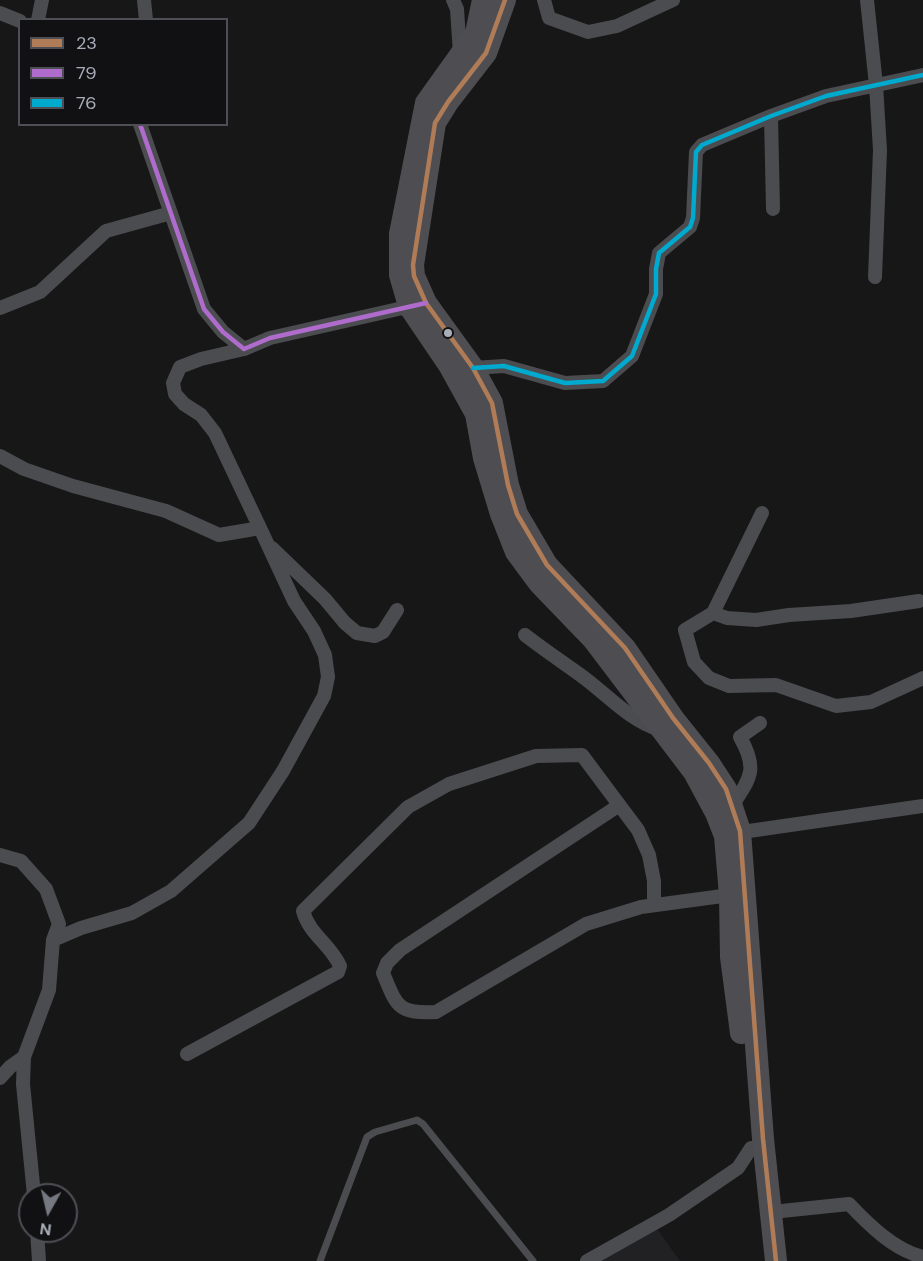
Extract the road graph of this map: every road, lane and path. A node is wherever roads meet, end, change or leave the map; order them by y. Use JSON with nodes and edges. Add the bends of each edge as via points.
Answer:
{"nodes":[{"id":1,"x":42,"y":0,"type":"edge"},
{"id":2,"x":144,"y":0,"type":"edge"},
{"id":3,"x":453,"y":0,"type":"edge"},
{"id":4,"x":483,"y":0,"type":"edge"},
{"id":5,"x":505,"y":0,"type":"edge"},
{"id":6,"x":543,"y":0,"type":"edge"},
{"id":7,"x":673,"y":0,"type":"edge"},
{"id":8,"x":867,"y":0,"type":"edge"},
{"id":9,"x":0,"y":13,"type":"edge"},
{"id":10,"x":38,"y":18,"type":"edge"},
{"id":11,"x":146,"y":18,"type":"edge"},
{"id":12,"x":18,"y":20,"type":"edge"},
{"id":13,"x":460,"y":56,"type":"junction"},
{"id":14,"x":923,"y":75,"type":"edge"},
{"id":15,"x":876,"y":85,"type":"junction"},
{"id":16,"x":771,"y":116,"type":"junction"},
{"id":17,"x":141,"y":126,"type":"edge"},
{"id":18,"x":774,"y":209,"type":"dead end"},
{"id":19,"x":171,"y":213,"type":"junction"},
{"id":20,"x":875,"y":277,"type":"dead end"},
{"id":21,"x":417,"y":304,"type":"junction"},
{"id":22,"x":0,"y":308,"type":"edge"},
{"id":23,"x":243,"y":349,"type":"junction"},
{"id":24,"x":473,"y":368,"type":"junction"},
{"id":25,"x":0,"y":456,"type":"edge"},
{"id":26,"x":762,"y":513,"type":"dead end"},
{"id":27,"x":260,"y":528,"type":"junction"},
{"id":28,"x":267,"y":542,"type":"junction"},
{"id":29,"x":919,"y":601,"type":"dead end"},
{"id":30,"x":397,"y":610,"type":"dead end"},
{"id":31,"x":713,"y":613,"type":"junction"},
{"id":32,"x":525,"y":635,"type":"dead end"},
{"id":33,"x":923,"y":678,"type":"edge"},
{"id":34,"x":760,"y":723,"type":"dead end"},
{"id":35,"x":662,"y":731,"type":"junction"},
{"id":36,"x":618,"y":806,"type":"junction"},
{"id":37,"x":732,"y":806,"type":"junction"},
{"id":38,"x":923,"y":806,"type":"edge"},
{"id":39,"x":732,"y":833,"type":"junction"},
{"id":40,"x":0,"y":855,"type":"edge"},
{"id":41,"x":730,"y":895,"type":"junction"},
{"id":42,"x":654,"y":905,"type":"junction"},
{"id":43,"x":53,"y":940,"type":"junction"},
{"id":44,"x":187,"y":1054,"type":"dead end"},
{"id":45,"x":24,"y":1057,"type":"junction"},
{"id":46,"x":0,"y":1078,"type":"edge"},
{"id":47,"x":751,"y":1148,"type":"junction"},
{"id":48,"x":33,"y":1183,"type":"edge"},
{"id":49,"x":772,"y":1212,"type":"junction"},
{"id":50,"x":38,"y":1243,"type":"edge"},
{"id":51,"x":923,"y":1257,"type":"edge"},
{"id":52,"x":39,"y":1261,"type":"edge"},
{"id":53,"x":320,"y":1261,"type":"edge"},
{"id":54,"x":533,"y":1261,"type":"edge"},
{"id":55,"x":587,"y":1261,"type":"edge"},
{"id":56,"x":763,"y":1261,"type":"edge"},
{"id":57,"x":776,"y":1261,"type":"edge"}],
"edges":[{"from":1,"to":10,"type":"street"},
{"from":2,"to":11,"type":"street"},
{"from":3,"to":13,"type":"street"},
{"from":4,"to":13,"type":"highway","via":[[477,33]]},
{"from":5,"to":21,"type":"highway","via":[[486,53],[435,123],[413,265]]},
{"from":6,"to":7,"type":"street","via":[[549,18],[588,32],[617,26]]},
{"from":8,"to":15,"type":"street"},
{"from":9,"to":12,"type":"street"},
{"from":13,"to":21,"type":"highway","via":[[426,103],[400,234],[400,275]]},
{"from":14,"to":15,"type":"street"},
{"from":15,"to":16,"type":"street","via":[[826,96]]},
{"from":15,"to":20,"type":"street","via":[[880,150]]},
{"from":16,"to":18,"type":"street"},
{"from":16,"to":24,"type":"street","via":[[702,145],[696,152],[690,227],[659,253],[657,294],[632,356],[603,381],[566,383],[504,366]]},
{"from":17,"to":19,"type":"street"},
{"from":19,"to":22,"type":"street","via":[[106,231],[40,292]]},
{"from":19,"to":23,"type":"street","via":[[204,309]]},
{"from":21,"to":23,"type":"street","via":[[270,338]]},
{"from":21,"to":24,"type":"highway"},
{"from":21,"to":35,"type":"highway","via":[[476,414],[484,458],[516,552],[538,583],[593,639]]},
{"from":23,"to":27,"type":"street","via":[[180,367],[173,382],[175,394],[201,415],[215,433]]},
{"from":24,"to":37,"type":"highway","via":[[492,403],[517,514],[547,565],[624,648],[709,763]]},
{"from":25,"to":27,"type":"street","via":[[73,486],[166,511],[219,535]]},
{"from":26,"to":31,"type":"street"},
{"from":27,"to":28,"type":"street"},
{"from":28,"to":30,"type":"street","via":[[357,633],[375,636],[383,632]]},
{"from":28,"to":43,"type":"street","via":[[294,601],[326,655],[328,676],[324,696],[311,722],[249,823],[171,891],[132,913],[81,927]]},
{"from":29,"to":31,"type":"street","via":[[756,620]]},
{"from":31,"to":33,"type":"street","via":[[685,630],[694,662],[710,678],[729,686],[776,685],[836,706],[871,702]]},
{"from":32,"to":35,"type":"street","via":[[644,725]]},
{"from":34,"to":37,"type":"street","via":[[740,737],[750,755],[749,780]]},
{"from":35,"to":39,"type":"highway","via":[[694,772],[716,813]]},
{"from":36,"to":42,"type":"street","via":[[638,830],[649,855]]},
{"from":36,"to":42,"type":"street","via":[[400,950],[383,973],[400,1007],[418,1013],[436,1012],[586,924]]},
{"from":36,"to":44,"type":"street","via":[[582,755],[565,754],[537,756],[449,784],[408,807],[303,911],[306,922],[335,955],[340,966],[338,972]]},
{"from":37,"to":39,"type":"highway"},
{"from":38,"to":39,"type":"street"},
{"from":39,"to":41,"type":"highway"},
{"from":39,"to":49,"type":"highway"},
{"from":40,"to":43,"type":"street","via":[[21,861],[46,889],[58,924]]},
{"from":41,"to":42,"type":"street"},
{"from":41,"to":47,"type":"highway","via":[[731,957]]},
{"from":43,"to":45,"type":"street","via":[[49,990]]},
{"from":45,"to":46,"type":"street"},
{"from":45,"to":48,"type":"street"},
{"from":47,"to":55,"type":"street","via":[[738,1168],[679,1208]]},
{"from":47,"to":56,"type":"highway"},
{"from":49,"to":51,"type":"street","via":[[849,1204],[869,1225],[911,1254]]},
{"from":49,"to":57,"type":"highway"},
{"from":50,"to":52,"type":"street"},
{"from":53,"to":54,"type":"lane","via":[[367,1137],[417,1120]]}]}
